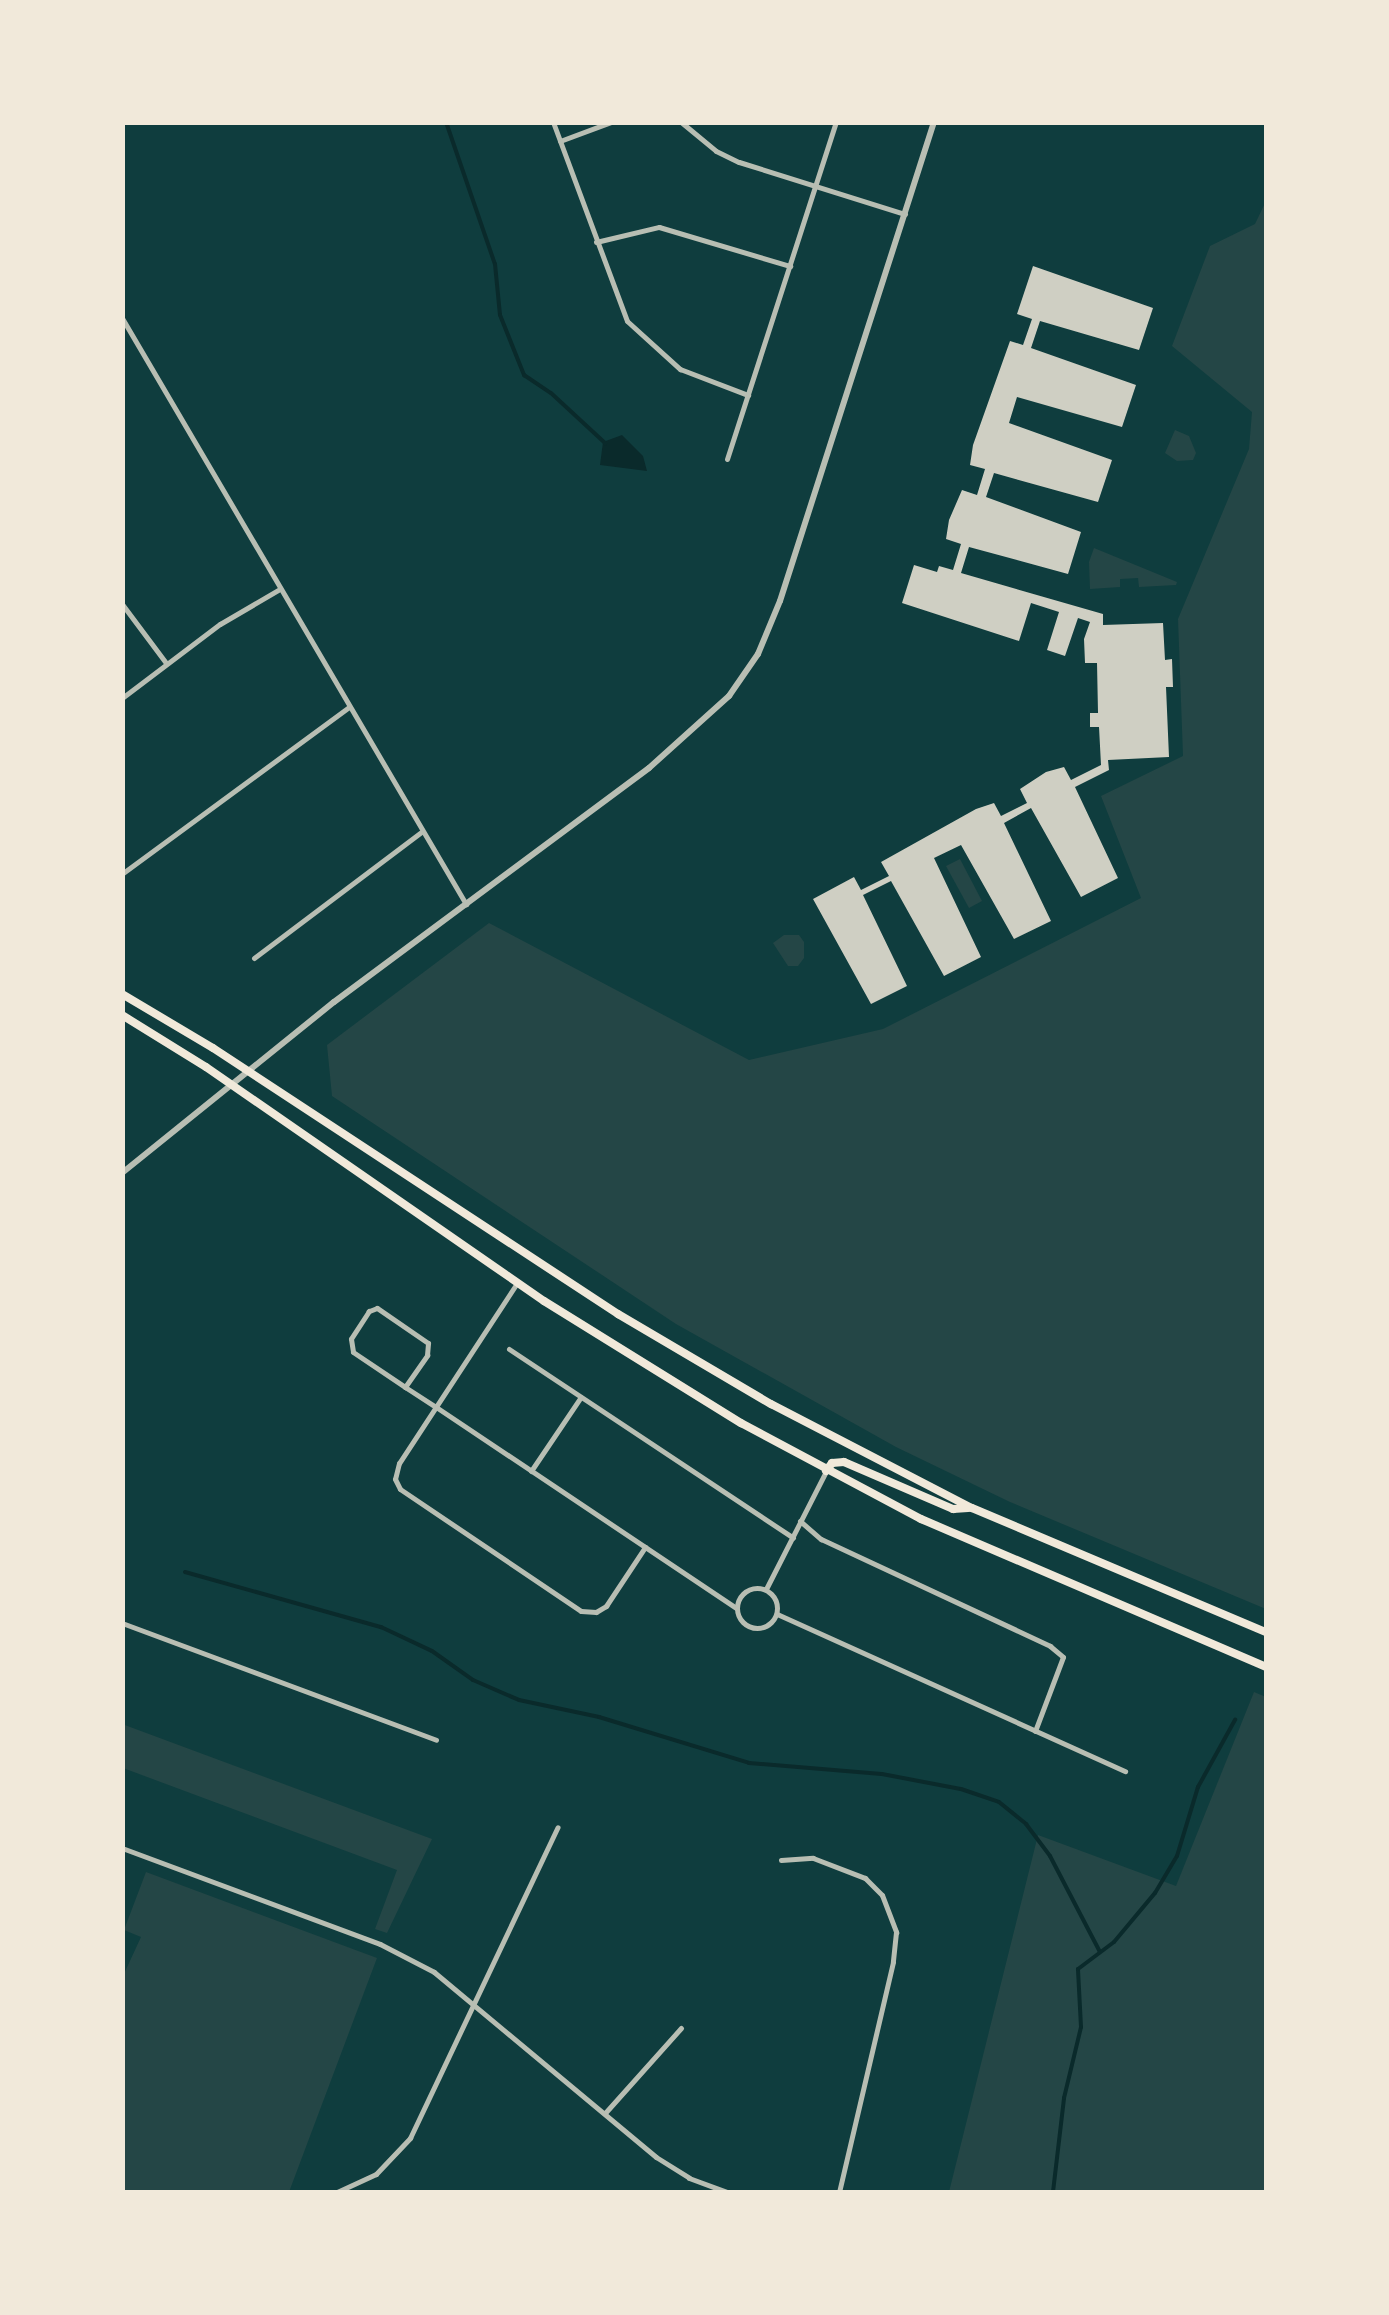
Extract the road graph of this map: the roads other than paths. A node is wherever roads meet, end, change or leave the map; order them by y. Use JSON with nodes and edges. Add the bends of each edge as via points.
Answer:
{"nodes":[{"id":1,"x":553,"y":122,"type":"edge"},
{"id":2,"x":611,"y":122,"type":"edge"},
{"id":3,"x":681,"y":122,"type":"edge"},
{"id":4,"x":836,"y":122,"type":"edge"},
{"id":5,"x":934,"y":122,"type":"edge"},
{"id":6,"x":560,"y":141,"type":"junction"},
{"id":7,"x":816,"y":186,"type":"junction"},
{"id":8,"x":905,"y":214,"type":"junction"},
{"id":9,"x":595,"y":243,"type":"junction"},
{"id":10,"x":790,"y":266,"type":"junction"},
{"id":11,"x":122,"y":318,"type":"edge"},
{"id":12,"x":748,"y":395,"type":"junction"},
{"id":13,"x":726,"y":459,"type":"dead end"},
{"id":14,"x":280,"y":588,"type":"junction"},
{"id":15,"x":122,"y":604,"type":"edge"},
{"id":16,"x":166,"y":664,"type":"junction"},
{"id":17,"x":122,"y":698,"type":"edge"},
{"id":18,"x":349,"y":707,"type":"junction"},
{"id":19,"x":420,"y":832,"type":"junction"},
{"id":20,"x":124,"y":873,"type":"edge"},
{"id":21,"x":468,"y":906,"type":"junction"},
{"id":22,"x":254,"y":958,"type":"dead end"},
{"id":23,"x":122,"y":994,"type":"edge"},
{"id":24,"x":122,"y":1015,"type":"edge"},
{"id":25,"x":248,"y":1071,"type":"junction"},
{"id":26,"x":231,"y":1085,"type":"junction"},
{"id":27,"x":122,"y":1173,"type":"edge"},
{"id":28,"x":517,"y":1283,"type":"junction"},
{"id":29,"x":509,"y":1349,"type":"dead end"},
{"id":30,"x":406,"y":1387,"type":"junction"},
{"id":31,"x":580,"y":1396,"type":"junction"},
{"id":32,"x":436,"y":1408,"type":"junction"},
{"id":33,"x":826,"y":1470,"type":"junction"},
{"id":34,"x":531,"y":1471,"type":"junction"},
{"id":35,"x":972,"y":1508,"type":"junction"},
{"id":36,"x":800,"y":1521,"type":"junction"},
{"id":37,"x":793,"y":1538,"type":"junction"},
{"id":38,"x":646,"y":1547,"type":"junction"},
{"id":39,"x":766,"y":1589,"type":"junction"},
{"id":40,"x":736,"y":1608,"type":"junction"},
{"id":41,"x":777,"y":1614,"type":"junction"},
{"id":42,"x":122,"y":1622,"type":"edge"},
{"id":43,"x":1266,"y":1632,"type":"edge"},
{"id":44,"x":1266,"y":1667,"type":"edge"},
{"id":45,"x":1034,"y":1732,"type":"junction"},
{"id":46,"x":436,"y":1740,"type":"dead end"},
{"id":47,"x":1126,"y":1771,"type":"dead end"},
{"id":48,"x":558,"y":1828,"type":"dead end"},
{"id":49,"x":122,"y":1848,"type":"edge"},
{"id":50,"x":782,"y":1860,"type":"dead end"},
{"id":51,"x":474,"y":2003,"type":"junction"},
{"id":52,"x":681,"y":2028,"type":"dead end"},
{"id":53,"x":604,"y":2113,"type":"junction"},
{"id":54,"x":337,"y":2192,"type":"edge"},
{"id":55,"x":727,"y":2192,"type":"edge"},
{"id":56,"x":839,"y":2192,"type":"edge"}],
"edges":[{"from":1,"to":6,"type":"street"},
{"from":2,"to":6,"type":"street"},
{"from":3,"to":7,"type":"street","via":[[716,152]]},
{"from":4,"to":7,"type":"street"},
{"from":5,"to":8,"type":"street"},
{"from":6,"to":9,"type":"street"},
{"from":7,"to":8,"type":"street"},
{"from":7,"to":10,"type":"street"},
{"from":8,"to":21,"type":"street","via":[[780,600],[750,666],[687,737]]},
{"from":9,"to":10,"type":"street","via":[[659,227]]},
{"from":9,"to":12,"type":"street","via":[[626,322],[680,369]]},
{"from":10,"to":12,"type":"street"},
{"from":11,"to":14,"type":"street"},
{"from":12,"to":13,"type":"street"},
{"from":14,"to":16,"type":"street"},
{"from":14,"to":18,"type":"street"},
{"from":15,"to":16,"type":"street"},
{"from":16,"to":17,"type":"street"},
{"from":18,"to":19,"type":"street"},
{"from":18,"to":20,"type":"street"},
{"from":19,"to":21,"type":"street"},
{"from":19,"to":22,"type":"street"},
{"from":21,"to":25,"type":"street"},
{"from":23,"to":25,"type":"main road"},
{"from":24,"to":26,"type":"main road"},
{"from":25,"to":26,"type":"street"},
{"from":25,"to":35,"type":"main road","via":[[683,1353]]},
{"from":26,"to":27,"type":"street"},
{"from":26,"to":28,"type":"main road"},
{"from":28,"to":32,"type":"street"},
{"from":28,"to":33,"type":"main road"},
{"from":29,"to":31,"type":"street"},
{"from":30,"to":30,"type":"street","via":[[428,1343],[377,1308],[369,1311],[350,1347]]},
{"from":30,"to":32,"type":"street"},
{"from":31,"to":34,"type":"street"},
{"from":31,"to":37,"type":"street"},
{"from":32,"to":34,"type":"street"},
{"from":32,"to":38,"type":"street","via":[[399,1463],[400,1489],[581,1611],[606,1606]]},
{"from":33,"to":35,"type":"main road","via":[[844,1462],[953,1509]]},
{"from":33,"to":36,"type":"street"},
{"from":33,"to":44,"type":"main road","via":[[979,1546]]},
{"from":34,"to":38,"type":"street"},
{"from":35,"to":43,"type":"main road"},
{"from":36,"to":37,"type":"street"},
{"from":36,"to":45,"type":"street","via":[[821,1539],[1063,1657]]},
{"from":37,"to":39,"type":"street"},
{"from":38,"to":40,"type":"street"},
{"from":39,"to":40,"type":"street","via":[[749,1588]]},
{"from":39,"to":41,"type":"street","via":[[777,1601]]},
{"from":40,"to":41,"type":"street","via":[[743,1623],[756,1629]]},
{"from":41,"to":45,"type":"street"},
{"from":42,"to":46,"type":"street"},
{"from":45,"to":47,"type":"street"},
{"from":48,"to":51,"type":"street"},
{"from":49,"to":51,"type":"street","via":[[380,1944]]},
{"from":50,"to":56,"type":"street","via":[[813,1858],[865,1878],[882,1895],[896,1932]]},
{"from":51,"to":53,"type":"street"},
{"from":51,"to":54,"type":"street","via":[[398,2154],[376,2174]]},
{"from":52,"to":53,"type":"street"},
{"from":53,"to":55,"type":"street","via":[[678,2172]]}]}
